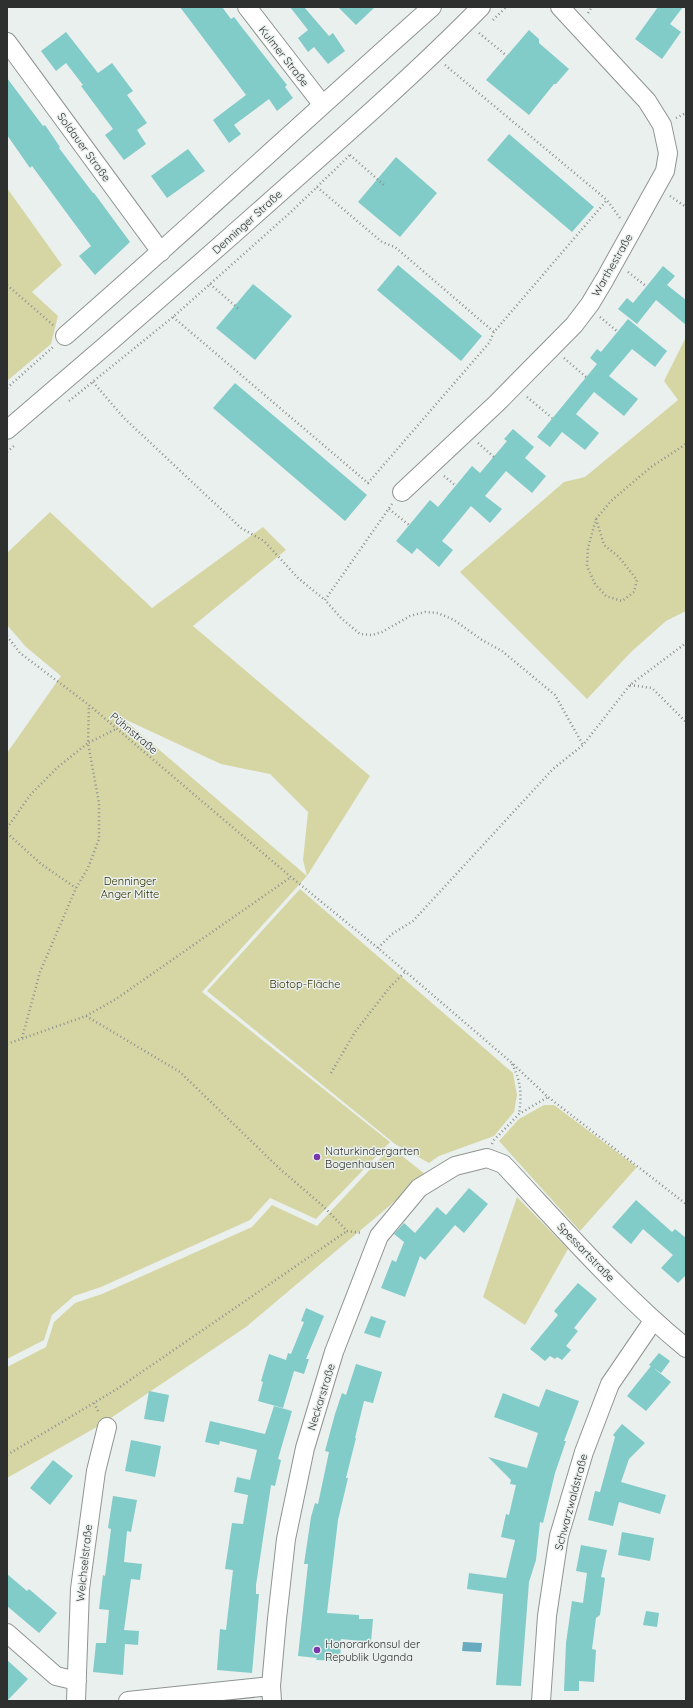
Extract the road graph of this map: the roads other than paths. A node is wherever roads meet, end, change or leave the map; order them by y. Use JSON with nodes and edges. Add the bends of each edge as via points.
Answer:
{"nodes":[{"id":1,"x":247,"y":7,"type":"edge"},
{"id":2,"x":432,"y":7,"type":"edge"},
{"id":3,"x":480,"y":7,"type":"edge"},
{"id":4,"x":560,"y":7,"type":"edge"},
{"id":5,"x":7,"y":42,"type":"edge"},
{"id":6,"x":322,"y":104,"type":"junction"},
{"id":7,"x":161,"y":252,"type":"junction"},
{"id":8,"x":65,"y":336,"type":"road end"},
{"id":9,"x":7,"y":430,"type":"edge"},
{"id":10,"x":402,"y":492,"type":"road end"},
{"id":11,"x":487,"y":1158,"type":"joint"},
{"id":12,"x":653,"y":1320,"type":"junction"},
{"id":13,"x":686,"y":1348,"type":"edge"},
{"id":14,"x":107,"y":1428,"type":"dead end"},
{"id":15,"x":7,"y":1633,"type":"edge"},
{"id":16,"x":77,"y":1681,"type":"junction"},
{"id":17,"x":272,"y":1694,"type":"edge"},
{"id":18,"x":76,"y":1701,"type":"edge"},
{"id":19,"x":128,"y":1701,"type":"edge"},
{"id":20,"x":541,"y":1701,"type":"edge"}],
"edges":[{"from":1,"to":6,"type":"street","name":"Kulmer Straße"},
{"from":2,"to":6,"type":"street"},
{"from":3,"to":9,"type":"street","name":"Denninger Straße","via":[[408,78],[130,326]]},
{"from":4,"to":10,"type":"street","name":"Warthestraße","via":[[647,101],[662,125],[668,153],[665,171],[615,261],[574,325]]},
{"from":5,"to":7,"type":"street","name":"Soldauer Straße"},
{"from":6,"to":7,"type":"street"},
{"from":7,"to":8,"type":"street"},
{"from":11,"to":12,"type":"street","name":"Spessartstraße","via":[[503,1164],[579,1246]]},
{"from":11,"to":17,"type":"street","name":"Neckarstraße","via":[[455,1166],[419,1188],[379,1236],[334,1352],[305,1448],[286,1539],[276,1619]]},
{"from":12,"to":13,"type":"street","name":"Spessartstraße"},
{"from":12,"to":20,"type":"street","name":"Schwarzwaldstraße","via":[[610,1384],[584,1452],[559,1536],[547,1616]]},
{"from":14,"to":16,"type":"street","name":"Weichselstraße","via":[[96,1471],[80,1589]]},
{"from":15,"to":16,"type":"street","via":[[56,1676]]},
{"from":16,"to":18,"type":"street","name":"Weichselstraße"},
{"from":17,"to":19,"type":"street"}]}
